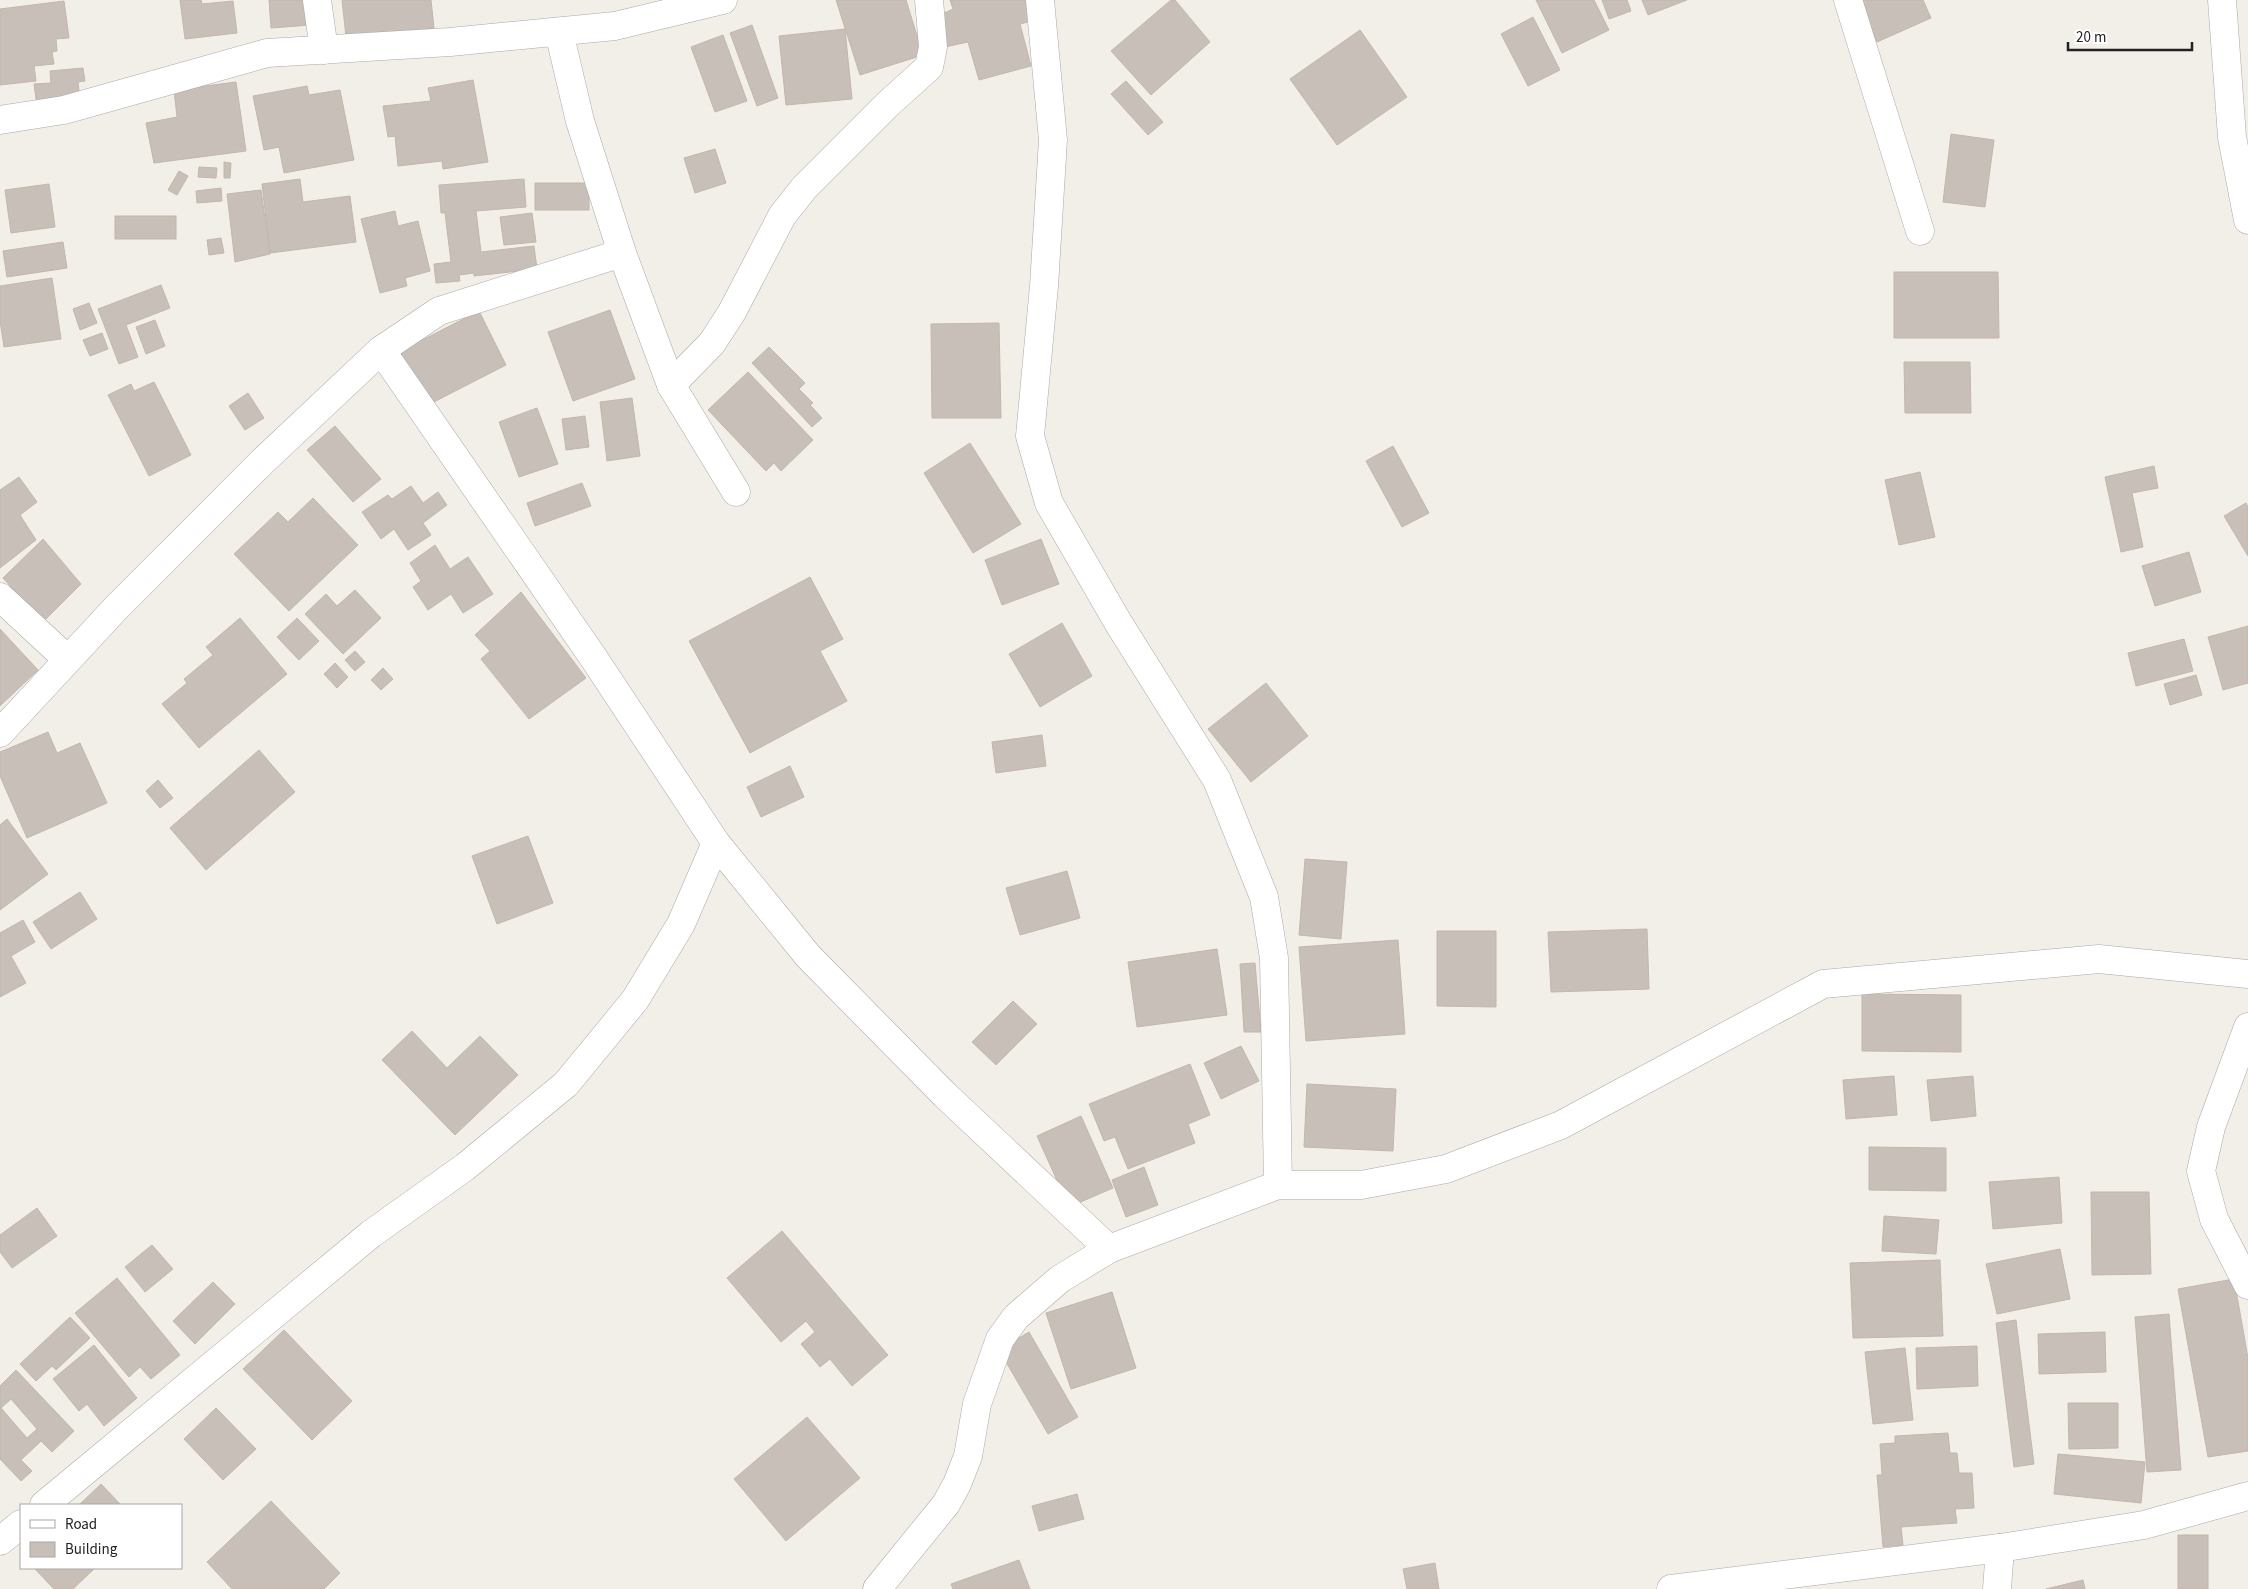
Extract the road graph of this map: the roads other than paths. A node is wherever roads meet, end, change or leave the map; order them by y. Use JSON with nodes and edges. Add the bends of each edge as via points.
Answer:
{"nodes":[{"id":1,"x":317,"y":0,"type":"edge"},
{"id":2,"x":723,"y":0,"type":"edge"},
{"id":3,"x":929,"y":0,"type":"edge"},
{"id":4,"x":1040,"y":0,"type":"edge"},
{"id":5,"x":1848,"y":0,"type":"edge"},
{"id":6,"x":2222,"y":0,"type":"edge"},
{"id":7,"x":560,"y":32,"type":"junction"},
{"id":8,"x":324,"y":50,"type":"junction"},
{"id":9,"x":0,"y":120,"type":"edge"},
{"id":10,"x":2248,"y":220,"type":"edge"},
{"id":11,"x":1920,"y":231,"type":"dead end"},
{"id":12,"x":622,"y":253,"type":"junction"},
{"id":13,"x":381,"y":350,"type":"junction"},
{"id":14,"x":672,"y":385,"type":"junction"},
{"id":15,"x":736,"y":492,"type":"dead end"},
{"id":16,"x":0,"y":597,"type":"edge"},
{"id":17,"x":67,"y":659,"type":"junction"},
{"id":18,"x":0,"y":733,"type":"edge"},
{"id":19,"x":716,"y":844,"type":"junction"},
{"id":20,"x":2248,"y":974,"type":"edge"},
{"id":21,"x":2248,"y":1028,"type":"edge"},
{"id":22,"x":1278,"y":1185,"type":"junction"},
{"id":23,"x":1109,"y":1249,"type":"junction"},
{"id":24,"x":2248,"y":1285,"type":"edge"},
{"id":25,"x":2248,"y":1496,"type":"edge"},
{"id":26,"x":45,"y":1504,"type":"edge"},
{"id":27,"x":20,"y":1525,"type":"edge"},
{"id":28,"x":0,"y":1541,"type":"edge"},
{"id":29,"x":2000,"y":1548,"type":"junction"},
{"id":30,"x":877,"y":1589,"type":"edge"},
{"id":31,"x":1671,"y":1589,"type":"edge"},
{"id":32,"x":1997,"y":1589,"type":"edge"}],
"edges":[{"from":1,"to":8,"type":"street"},
{"from":2,"to":7,"type":"street","via":[[615,26]]},
{"from":3,"to":14,"type":"street","via":[[933,47],[929,66],[804,188],[782,216],[732,312],[712,343]]},
{"from":4,"to":22,"type":"street","via":[[1054,140],[1030,436],[1049,503],[1119,624],[1217,780],[1264,897],[1274,958]]},
{"from":5,"to":11,"type":"street"},
{"from":6,"to":10,"type":"street","via":[[2232,137]]},
{"from":7,"to":8,"type":"street"},
{"from":7,"to":12,"type":"street","via":[[580,121]]},
{"from":8,"to":9,"type":"street","via":[[267,53],[64,110]]},
{"from":12,"to":13,"type":"street","via":[[439,311]]},
{"from":12,"to":14,"type":"street"},
{"from":13,"to":17,"type":"street","via":[[255,469]]},
{"from":13,"to":19,"type":"street","via":[[593,657]]},
{"from":14,"to":15,"type":"street"},
{"from":16,"to":17,"type":"street"},
{"from":17,"to":18,"type":"street"},
{"from":19,"to":23,"type":"street","via":[[808,956],[946,1094]]},
{"from":19,"to":26,"type":"street","via":[[681,924],[635,1000],[566,1084],[465,1167],[371,1234]]},
{"from":20,"to":22,"type":"street","via":[[2099,959],[1823,984],[1561,1125],[1446,1169],[1362,1185]]},
{"from":21,"to":24,"type":"street","via":[[2210,1127],[2201,1171],[2214,1219]]},
{"from":22,"to":23,"type":"street"},
{"from":23,"to":30,"type":"street","via":[[1060,1279],[1016,1317],[1000,1339],[978,1404],[968,1456],[957,1484],[946,1504]]},
{"from":25,"to":29,"type":"street","via":[[2144,1525]]},
{"from":27,"to":28,"type":"street"},
{"from":29,"to":31,"type":"street"},
{"from":29,"to":32,"type":"street"}]}
